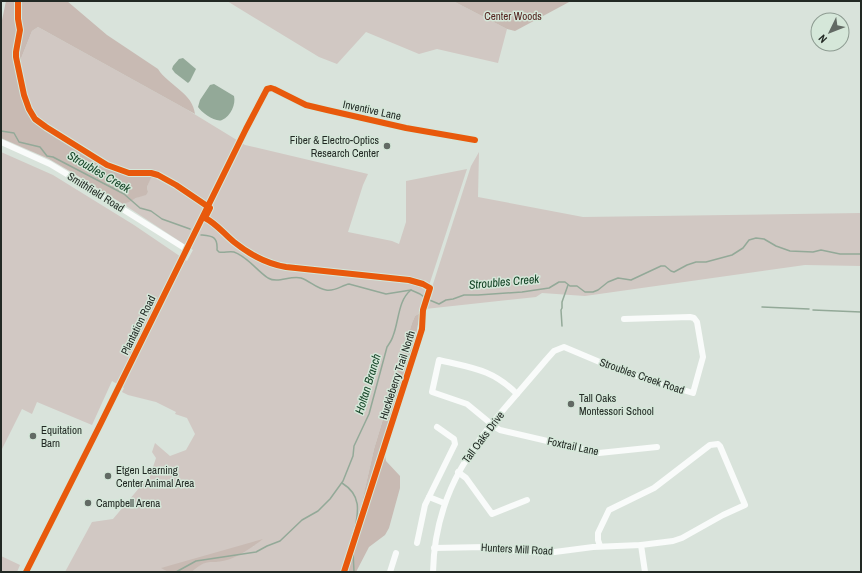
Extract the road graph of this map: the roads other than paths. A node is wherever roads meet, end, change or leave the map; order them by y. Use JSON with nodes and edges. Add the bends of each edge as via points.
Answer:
{"nodes":[{"id":1,"x":268,"y":88,"type":"joint"},
{"id":2,"x":475,"y":140,"type":"dead end"},
{"id":3,"x":1,"y":142,"type":"edge"},
{"id":4,"x":186,"y":250,"type":"junction"},
{"id":5,"x":624,"y":319,"type":"dead end"},
{"id":6,"x":564,"y":347,"type":"joint"},
{"id":7,"x":517,"y":394,"type":"junction"},
{"id":8,"x":492,"y":424,"type":"junction"},
{"id":9,"x":437,"y":427,"type":"dead end"},
{"id":10,"x":657,"y":447,"type":"dead end"},
{"id":11,"x":458,"y":472,"type":"junction"},
{"id":12,"x":429,"y":497,"type":"junction"},
{"id":13,"x":527,"y":500,"type":"dead end"},
{"id":14,"x":444,"y":503,"type":"junction"},
{"id":15,"x":417,"y":543,"type":"dead end"},
{"id":16,"x":641,"y":545,"type":"junction"},
{"id":17,"x":600,"y":546,"type":"junction"},
{"id":18,"x":434,"y":548,"type":"junction"},
{"id":19,"x":396,"y":553,"type":"dead end"},
{"id":20,"x":26,"y":572,"type":"edge"},
{"id":21,"x":390,"y":572,"type":"edge"},
{"id":22,"x":433,"y":572,"type":"edge"},
{"id":23,"x":645,"y":572,"type":"edge"}],
"edges":[{"from":1,"to":2,"type":"street","name":"Inventive Lane","via":[[320,109]]},
{"from":1,"to":4,"type":"street","name":"Plantation Road"},
{"from":3,"to":4,"type":"street","name":"Smithfield Road","via":[[50,164]]},
{"from":4,"to":20,"type":"street","name":"Plantation Road"},
{"from":5,"to":6,"type":"street","name":"Stroubles Creek Road","via":[[695,319],[703,357],[693,393],[621,371]]},
{"from":6,"to":7,"type":"street","name":"Tall Oaks Drive","via":[[553,352]]},
{"from":7,"to":8,"type":"street","name":"Tall Oaks Drive"},
{"from":7,"to":8,"type":"street","name":"Foxtrail Lane","via":[[507,384],[486,372],[439,360],[432,392],[466,404]]},
{"from":8,"to":10,"type":"street","name":"Foxtrail Lane","via":[[500,430],[599,453]]},
{"from":8,"to":11,"type":"street","name":"Tall Oaks Drive"},
{"from":9,"to":12,"type":"street","via":[[454,439],[455,444]]},
{"from":11,"to":13,"type":"street","via":[[466,478],[492,514]]},
{"from":11,"to":14,"type":"street","name":"Tall Oaks Drive"},
{"from":12,"to":14,"type":"street"},
{"from":12,"to":15,"type":"street"},
{"from":14,"to":18,"type":"street","name":"Tall Oaks Drive"},
{"from":16,"to":17,"type":"street","name":"Hunters Mill Road"},
{"from":16,"to":17,"type":"street","name":"Hunters Mill Road","via":[[677,540],[745,505],[718,444],[710,445],[654,488],[609,510],[598,533]]},
{"from":16,"to":23,"type":"street"},
{"from":17,"to":18,"type":"street","name":"Hunters Mill Road","via":[[543,553],[485,547]]},
{"from":18,"to":22,"type":"street","name":"Tall Oaks Drive"},
{"from":19,"to":21,"type":"street"}]}
